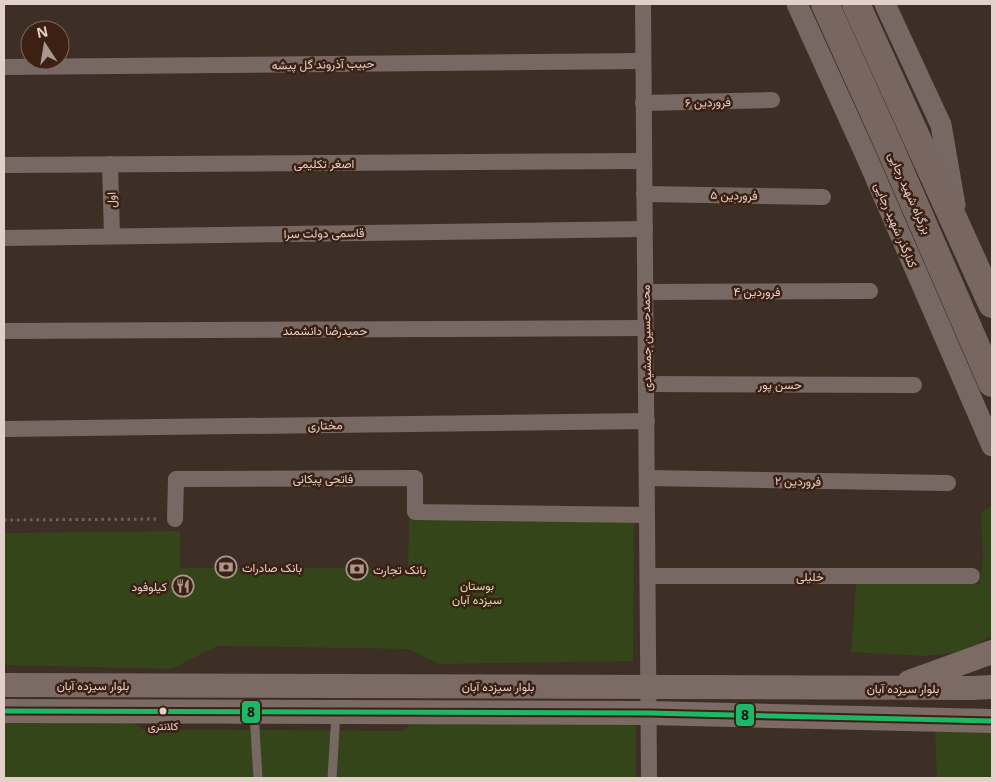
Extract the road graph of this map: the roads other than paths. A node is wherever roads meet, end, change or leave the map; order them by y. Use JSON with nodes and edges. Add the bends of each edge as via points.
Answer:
{"nodes":[{"id":1,"x":642,"y":4,"type":"edge"},
{"id":2,"x":797,"y":4,"type":"edge"},
{"id":3,"x":825,"y":4,"type":"edge"},
{"id":4,"x":856,"y":4,"type":"edge"},
{"id":5,"x":885,"y":4,"type":"edge"},
{"id":6,"x":643,"y":60,"type":"junction"},
{"id":7,"x":4,"y":67,"type":"edge"},
{"id":8,"x":772,"y":100,"type":"dead end"},
{"id":9,"x":643,"y":103,"type":"junction"},
{"id":10,"x":644,"y":161,"type":"junction"},
{"id":11,"x":110,"y":164,"type":"junction"},
{"id":12,"x":4,"y":165,"type":"edge"},
{"id":13,"x":644,"y":194,"type":"junction"},
{"id":14,"x":823,"y":196,"type":"dead end"},
{"id":15,"x":645,"y":229,"type":"junction"},
{"id":16,"x":959,"y":230,"type":"junction"},
{"id":17,"x":112,"y":236,"type":"junction"},
{"id":18,"x":4,"y":238,"type":"edge"},
{"id":19,"x":870,"y":291,"type":"dead end"},
{"id":20,"x":645,"y":292,"type":"junction"},
{"id":21,"x":992,"y":304,"type":"edge"},
{"id":22,"x":645,"y":328,"type":"junction"},
{"id":23,"x":4,"y":331,"type":"edge"},
{"id":24,"x":992,"y":383,"type":"edge"},
{"id":25,"x":646,"y":384,"type":"junction"},
{"id":26,"x":914,"y":384,"type":"dead end"},
{"id":27,"x":646,"y":420,"type":"junction"},
{"id":28,"x":4,"y":429,"type":"edge"},
{"id":29,"x":992,"y":446,"type":"edge"},
{"id":30,"x":647,"y":478,"type":"junction"},
{"id":31,"x":948,"y":483,"type":"dead end"},
{"id":32,"x":647,"y":515,"type":"junction"},
{"id":33,"x":175,"y":519,"type":"road end"},
{"id":34,"x":648,"y":576,"type":"junction"},
{"id":35,"x":972,"y":576,"type":"dead end"},
{"id":36,"x":992,"y":652,"type":"edge"},
{"id":37,"x":649,"y":679,"type":"junction"},
{"id":38,"x":4,"y":685,"type":"edge"},
{"id":39,"x":992,"y":687,"type":"edge"},
{"id":40,"x":892,"y":688,"type":"junction"},
{"id":41,"x":4,"y":711,"type":"edge"},
{"id":42,"x":254,"y":712,"type":"junction"},
{"id":43,"x":336,"y":712,"type":"junction"},
{"id":44,"x":649,"y":713,"type":"junction"},
{"id":45,"x":992,"y":721,"type":"edge"},
{"id":46,"x":258,"y":778,"type":"edge"},
{"id":47,"x":332,"y":778,"type":"edge"},
{"id":48,"x":649,"y":778,"type":"edge"}],
"edges":[{"from":1,"to":6,"type":"street","name":"محمدحسین جمشیدی"},
{"from":2,"to":29,"type":"street","name":"کنارگذر شهید رجایی"},
{"from":3,"to":24,"type":"highway","name":"بزرگراه شهید رجایی"},
{"from":4,"to":16,"type":"highway"},
{"from":5,"to":16,"type":"street","via":[[941,125]]},
{"from":6,"to":7,"type":"street","name":"حبیب آذروند گل پیشه"},
{"from":6,"to":9,"type":"street","name":"محمدحسین جمشیدی"},
{"from":8,"to":9,"type":"street","name":"فروردین ۶"},
{"from":9,"to":10,"type":"street","name":"محمدحسین جمشیدی"},
{"from":10,"to":11,"type":"street","name":"اصغر تکلیمی"},
{"from":10,"to":13,"type":"street","name":"محمدحسین جمشیدی"},
{"from":11,"to":12,"type":"street","name":"اصغر تکلیمی"},
{"from":11,"to":17,"type":"street","name":"اول"},
{"from":13,"to":14,"type":"street","name":"فروردین ۵"},
{"from":13,"to":15,"type":"street","name":"محمدحسین جمشیدی"},
{"from":15,"to":17,"type":"street","name":"قاسمی دولت سرا"},
{"from":15,"to":20,"type":"street","name":"محمدحسین جمشیدی"},
{"from":16,"to":21,"type":"highway"},
{"from":17,"to":18,"type":"street","name":"قاسمی دولت سرا"},
{"from":19,"to":20,"type":"street","name":"فروردین ۴"},
{"from":20,"to":22,"type":"street","name":"محمدحسین جمشیدی"},
{"from":22,"to":23,"type":"street","name":"حمیدرضا دانشمند"},
{"from":22,"to":25,"type":"street","name":"محمدحسین جمشیدی"},
{"from":25,"to":26,"type":"street","name":"حسن پور"},
{"from":25,"to":27,"type":"street","name":"محمدحسین جمشیدی"},
{"from":27,"to":28,"type":"street","name":"مختاری"},
{"from":27,"to":30,"type":"street","name":"محمدحسین جمشیدی"},
{"from":30,"to":31,"type":"street","name":"فروردین ۲"},
{"from":30,"to":32,"type":"street","name":"محمدحسین جمشیدی"},
{"from":32,"to":33,"type":"street","name":"فاتحی پیکانی","via":[[415,512],[415,478],[176,479]]},
{"from":32,"to":34,"type":"street","name":"محمدحسین جمشیدی"},
{"from":34,"to":35,"type":"street","name":"خلیلی"},
{"from":34,"to":37,"type":"street","name":"محمدحسین جمشیدی"},
{"from":36,"to":40,"type":"main road"},
{"from":37,"to":38,"type":"main road","name":"بلوار سیزده آبان"},
{"from":37,"to":40,"type":"main road","name":"بلوار سیزده آبان"},
{"from":37,"to":44,"type":"street","name":"محمدحسین جمشیدی"},
{"from":39,"to":40,"type":"main road","name":"بلوار سیزده آبان"},
{"from":41,"to":42,"type":"main road"},
{"from":42,"to":43,"type":"main road"},
{"from":42,"to":46,"type":"lane"},
{"from":43,"to":44,"type":"main road"},
{"from":43,"to":47,"type":"lane"},
{"from":44,"to":45,"type":"main road"},
{"from":44,"to":48,"type":"street","name":"محمدحسین جمشیدی"}]}
